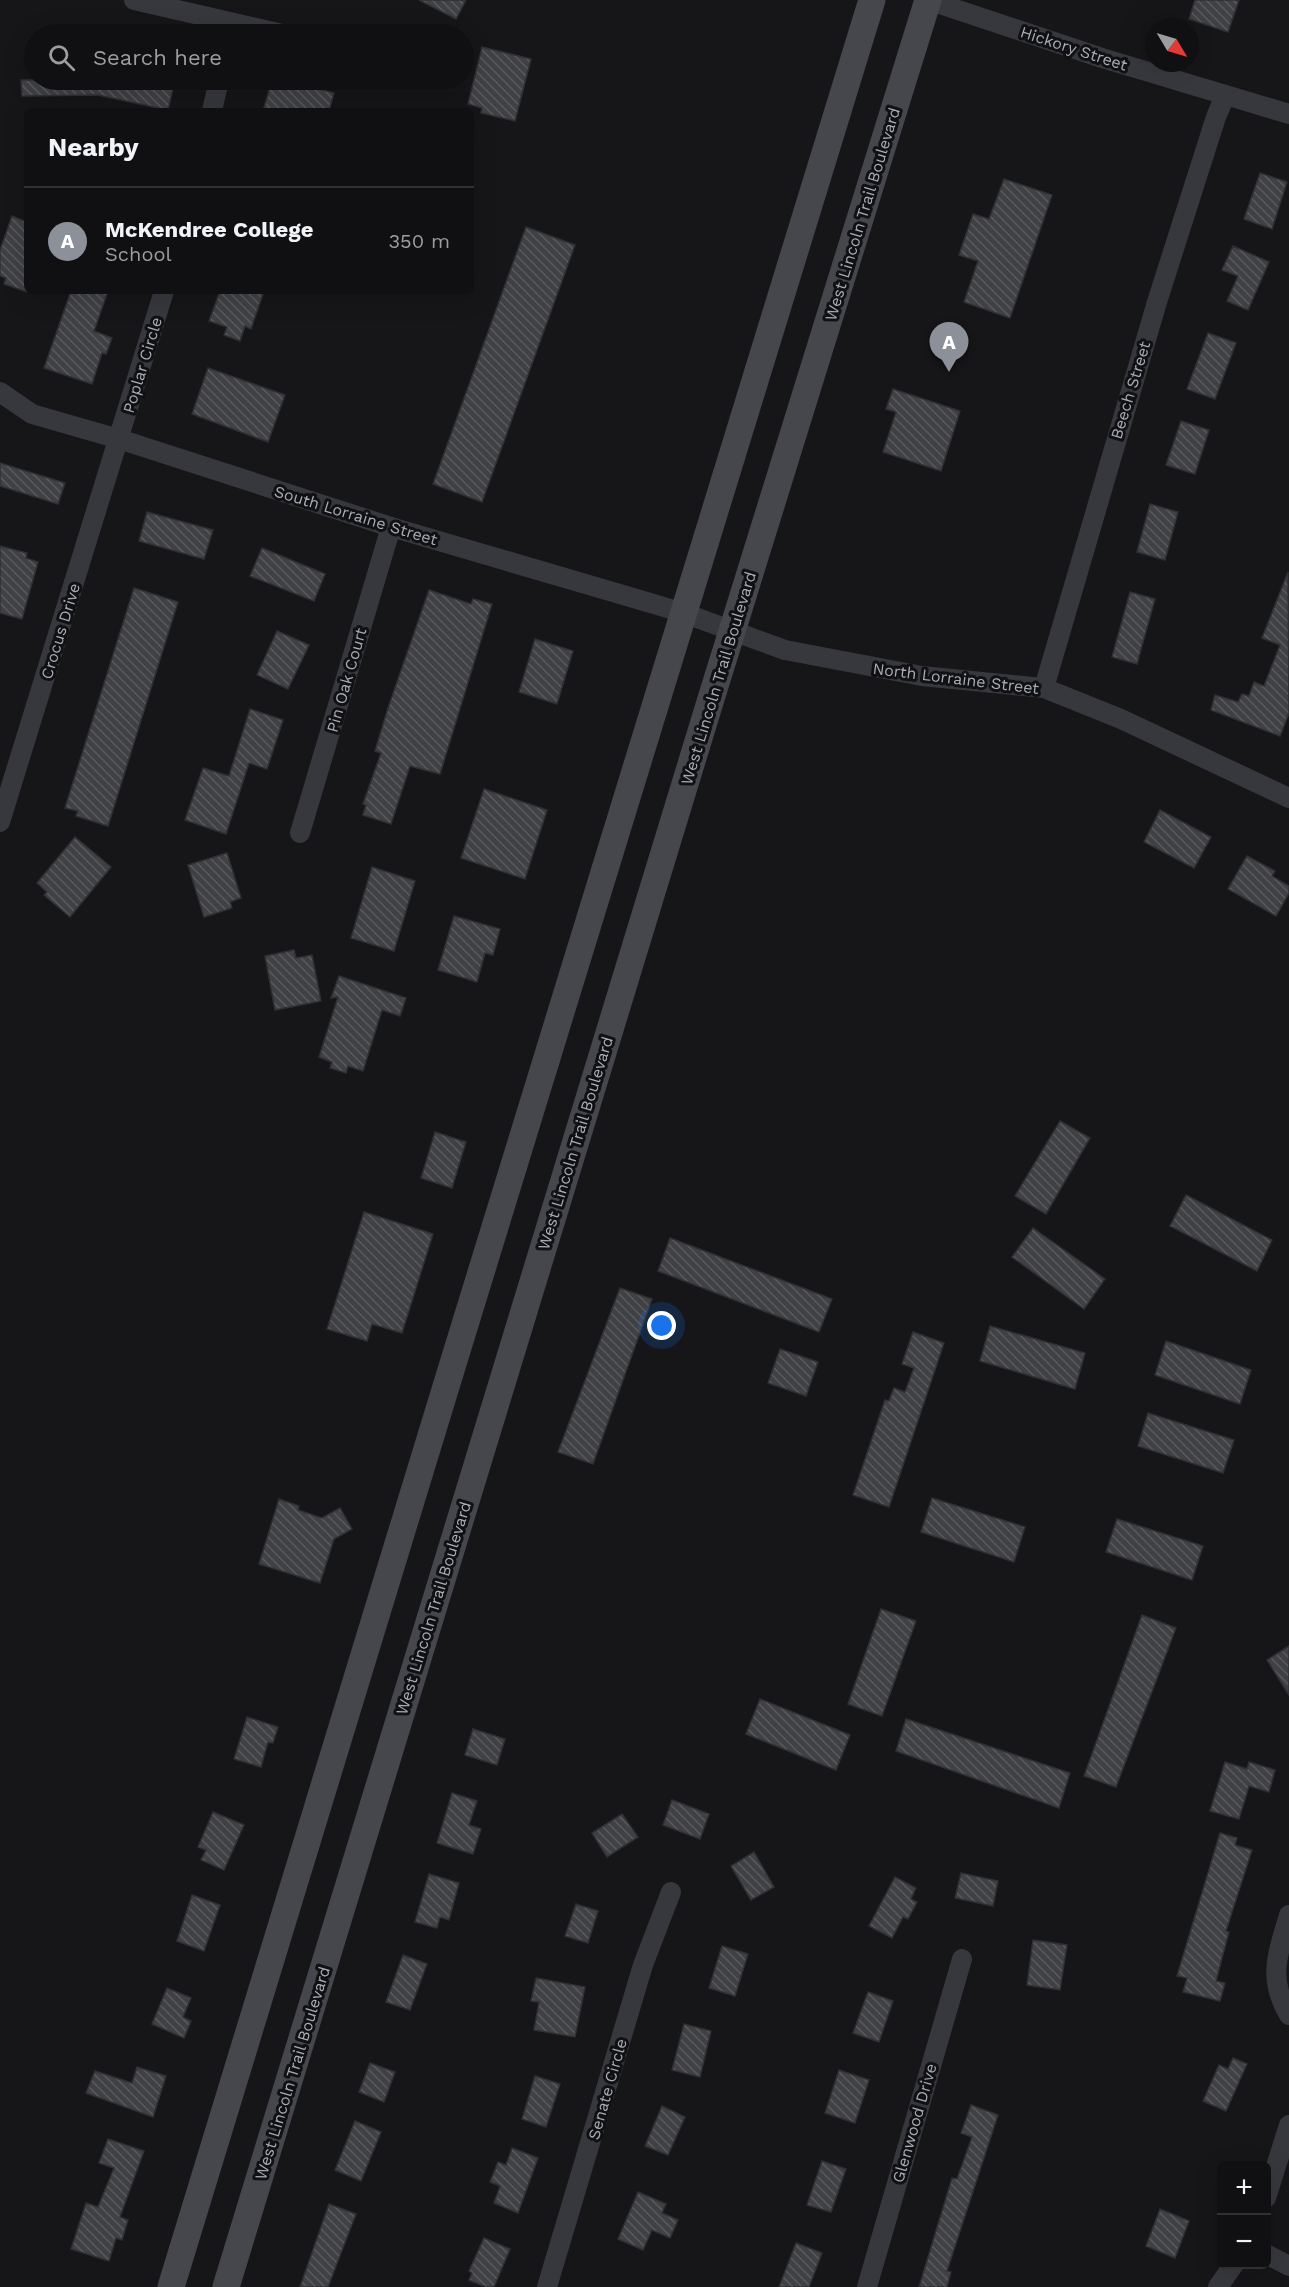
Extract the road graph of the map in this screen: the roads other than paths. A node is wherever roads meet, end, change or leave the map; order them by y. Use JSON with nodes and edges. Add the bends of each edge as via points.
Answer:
{"nodes":[{"id":1,"x":134,"y":0,"type":"edge"},
{"id":2,"x":872,"y":0,"type":"edge"},
{"id":3,"x":928,"y":0,"type":"edge"},
{"id":4,"x":214,"y":24,"type":"edge"},
{"id":5,"x":217,"y":90,"type":"edge"},
{"id":6,"x":1225,"y":96,"type":"junction"},
{"id":7,"x":213,"y":108,"type":"edge"},
{"id":8,"x":1289,"y":114,"type":"edge"},
{"id":9,"x":163,"y":294,"type":"edge"},
{"id":10,"x":0,"y":392,"type":"edge"},
{"id":11,"x":118,"y":439,"type":"junction"},
{"id":12,"x":391,"y":527,"type":"junction"},
{"id":13,"x":681,"y":612,"type":"junction"},
{"id":14,"x":733,"y":632,"type":"junction"},
{"id":15,"x":1044,"y":688,"type":"junction"},
{"id":16,"x":1289,"y":798,"type":"edge"},
{"id":17,"x":0,"y":822,"type":"edge"},
{"id":18,"x":300,"y":833,"type":"dead end"},
{"id":19,"x":671,"y":1892,"type":"dead end"},
{"id":20,"x":1289,"y":1915,"type":"edge"},
{"id":21,"x":962,"y":1959,"type":"dead end"},
{"id":22,"x":1289,"y":2014,"type":"edge"},
{"id":23,"x":1289,"y":2125,"type":"edge"},
{"id":24,"x":1271,"y":2182,"type":"edge"},
{"id":25,"x":1271,"y":2257,"type":"edge"},
{"id":26,"x":1289,"y":2266,"type":"edge"},
{"id":27,"x":1231,"y":2269,"type":"edge"},
{"id":28,"x":171,"y":2287,"type":"edge"},
{"id":29,"x":226,"y":2287,"type":"edge"},
{"id":30,"x":547,"y":2287,"type":"edge"},
{"id":31,"x":867,"y":2287,"type":"edge"},
{"id":32,"x":1218,"y":2287,"type":"edge"}],
"edges":[{"from":1,"to":4,"type":"street"},
{"from":2,"to":13,"type":"main road"},
{"from":3,"to":6,"type":"street","name":"Hickory Street"},
{"from":3,"to":14,"type":"main road","name":"West Lincoln Trail Boulevard"},
{"from":5,"to":7,"type":"street"},
{"from":6,"to":8,"type":"street","name":"Hickory Street"},
{"from":6,"to":15,"type":"street","name":"Beech Street","via":[[1157,303]]},
{"from":9,"to":11,"type":"street","name":"Poplar Circle"},
{"from":10,"to":11,"type":"street","name":"South Lorraine Street","via":[[32,414]]},
{"from":11,"to":12,"type":"street","name":"South Lorraine Street"},
{"from":11,"to":17,"type":"street","name":"Crocus Drive"},
{"from":12,"to":13,"type":"street","name":"South Lorraine Street"},
{"from":12,"to":18,"type":"street","name":"Pin Oak Court"},
{"from":13,"to":14,"type":"street","name":"North Lorraine Street"},
{"from":13,"to":28,"type":"main road"},
{"from":14,"to":15,"type":"street","name":"North Lorraine Street","via":[[785,650],[866,667]]},
{"from":14,"to":29,"type":"main road","name":"West Lincoln Trail Boulevard"},
{"from":15,"to":16,"type":"street","name":"North Lorraine Street","via":[[1121,719]]},
{"from":19,"to":30,"type":"street","name":"Senate Circle","via":[[644,1965]]},
{"from":20,"to":22,"type":"street","via":[[1275,1970],[1276,1987]]},
{"from":21,"to":31,"type":"street","name":"Glenwood Drive"},
{"from":23,"to":24,"type":"street"},
{"from":25,"to":26,"type":"street"},
{"from":27,"to":32,"type":"street"}]}
